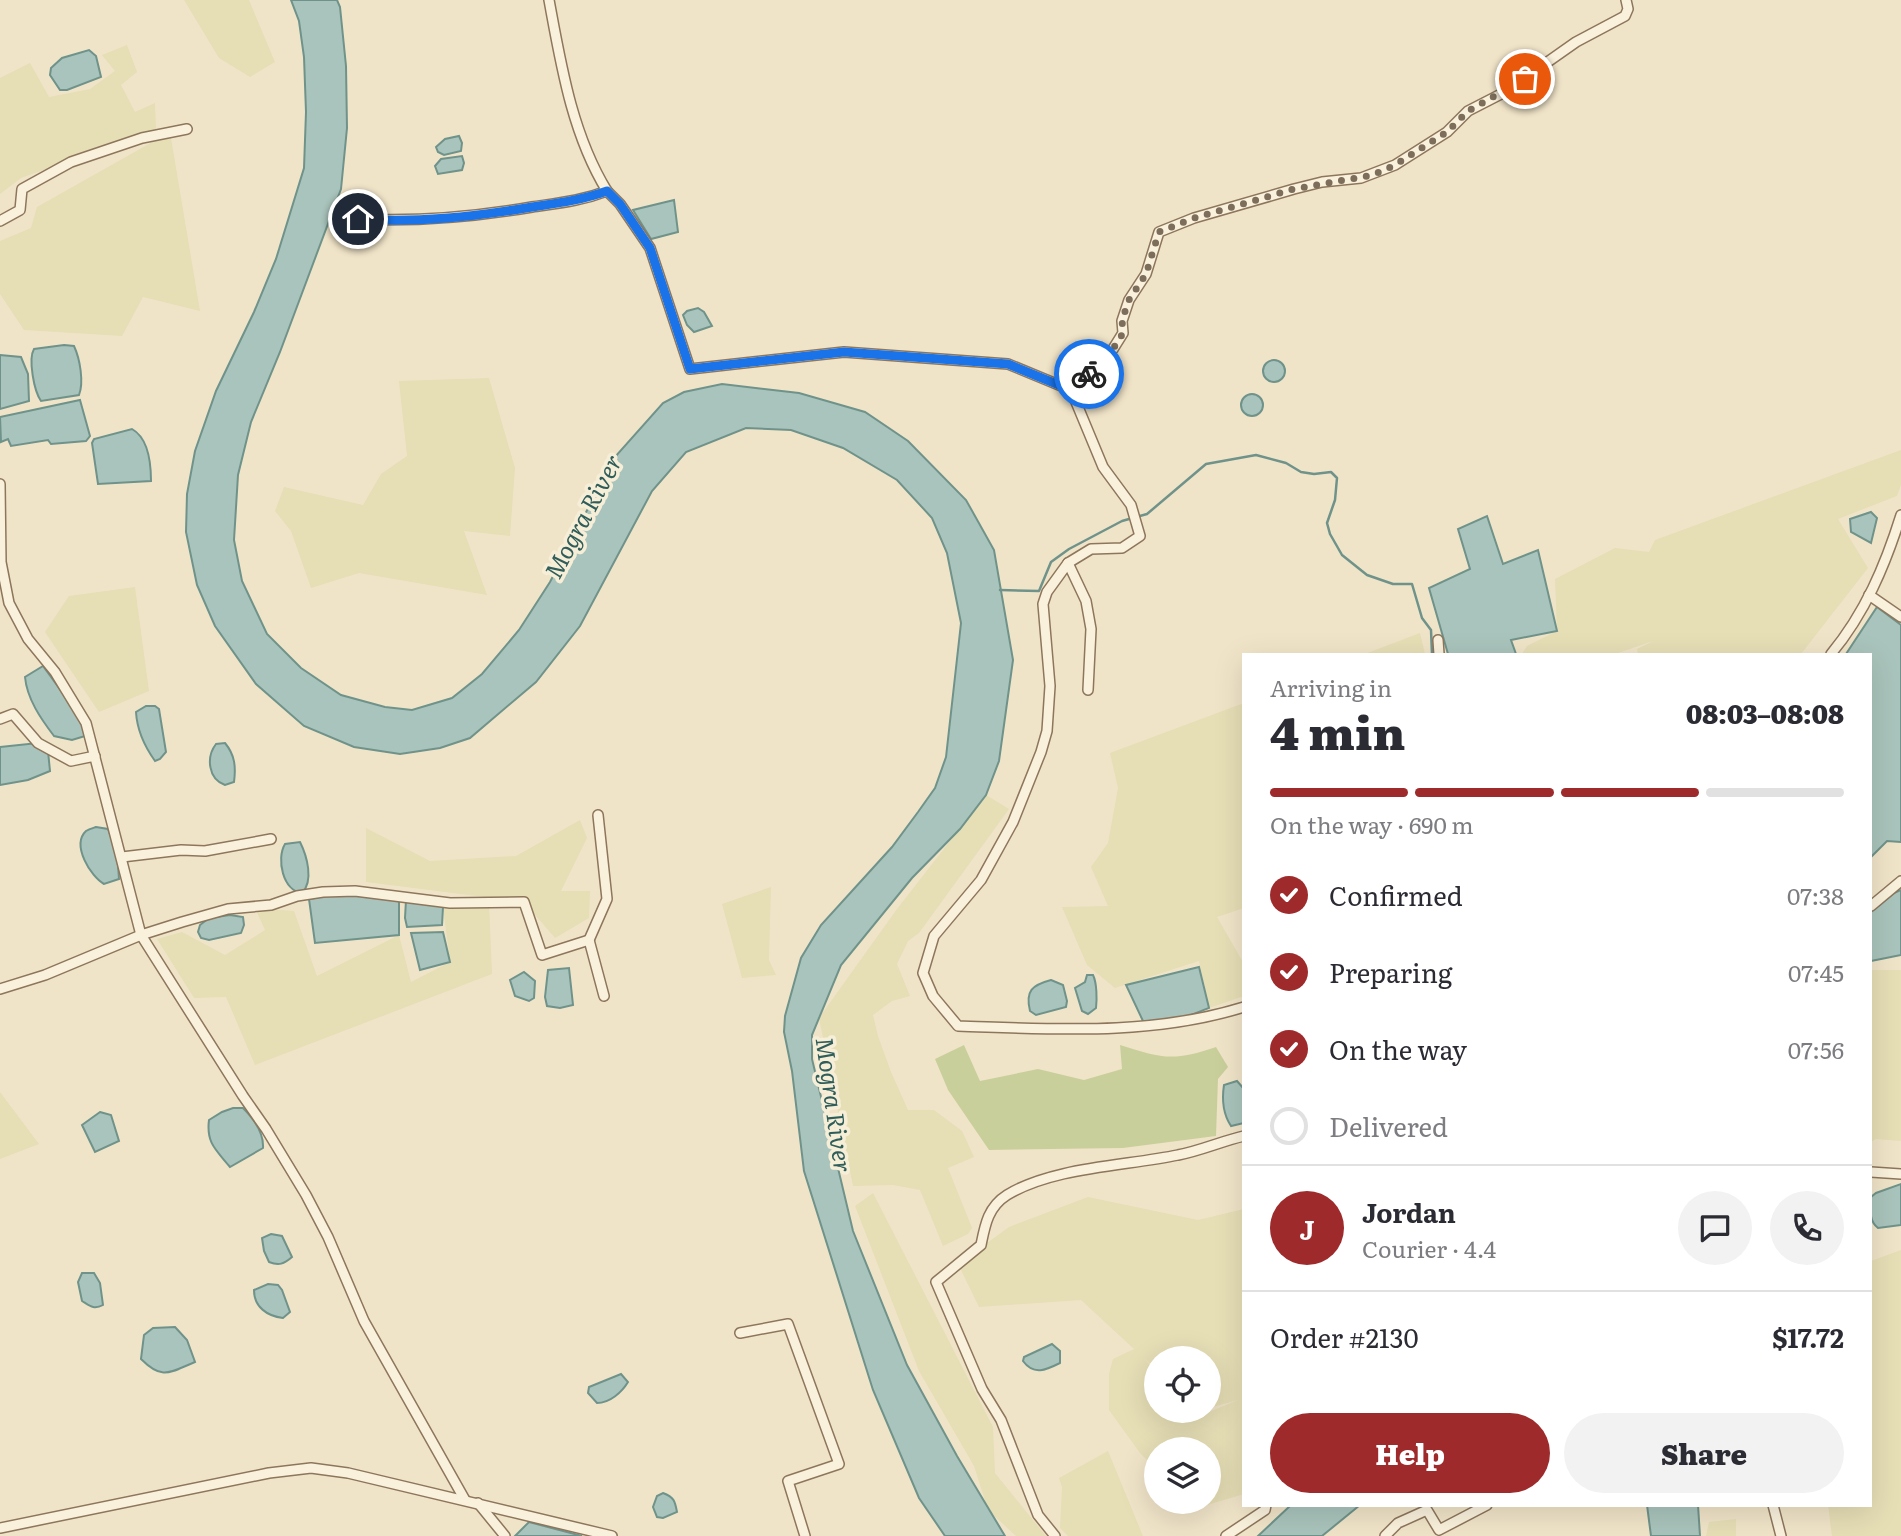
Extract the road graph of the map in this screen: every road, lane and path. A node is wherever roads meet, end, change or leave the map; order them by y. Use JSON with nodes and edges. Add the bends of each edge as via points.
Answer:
{"nodes":[{"id":1,"x":549,"y":0,"type":"edge"},
{"id":2,"x":1626,"y":0,"type":"edge"},
{"id":3,"x":187,"y":129,"type":"dead end"},
{"id":4,"x":607,"y":191,"type":"junction"},
{"id":5,"x":358,"y":219,"type":"dead end"},
{"id":6,"x":0,"y":221,"type":"edge"},
{"id":7,"x":1071,"y":390,"type":"junction"},
{"id":8,"x":0,"y":484,"type":"edge"},
{"id":9,"x":1901,"y":515,"type":"edge"},
{"id":10,"x":1069,"y":563,"type":"junction"},
{"id":11,"x":1869,"y":595,"type":"junction"},
{"id":12,"x":1901,"y":617,"type":"edge"},
{"id":13,"x":1438,"y":640,"type":"dead end"},
{"id":14,"x":1439,"y":653,"type":"edge"},
{"id":15,"x":1832,"y":653,"type":"edge"},
{"id":16,"x":1088,"y":690,"type":"dead end"},
{"id":17,"x":0,"y":719,"type":"edge"},
{"id":18,"x":95,"y":756,"type":"junction"},
{"id":19,"x":598,"y":815,"type":"dead end"},
{"id":20,"x":271,"y":839,"type":"dead end"},
{"id":21,"x":122,"y":857,"type":"junction"},
{"id":22,"x":1901,"y":881,"type":"edge"},
{"id":23,"x":1872,"y":905,"type":"edge"},
{"id":24,"x":141,"y":935,"type":"junction"},
{"id":25,"x":589,"y":940,"type":"junction"},
{"id":26,"x":0,"y":989,"type":"edge"},
{"id":27,"x":604,"y":996,"type":"dead end"},
{"id":28,"x":1242,"y":1007,"type":"edge"},
{"id":29,"x":1242,"y":1137,"type":"edge"},
{"id":30,"x":1872,"y":1172,"type":"edge"},
{"id":31,"x":1901,"y":1174,"type":"edge"},
{"id":32,"x":740,"y":1333,"type":"dead end"},
{"id":33,"x":465,"y":1500,"type":"junction"},
{"id":34,"x":478,"y":1503,"type":"junction"},
{"id":35,"x":1266,"y":1507,"type":"edge"},
{"id":36,"x":1483,"y":1507,"type":"edge"},
{"id":37,"x":1774,"y":1507,"type":"edge"},
{"id":38,"x":0,"y":1528,"type":"edge"},
{"id":39,"x":505,"y":1536,"type":"edge"},
{"id":40,"x":611,"y":1536,"type":"edge"},
{"id":41,"x":805,"y":1536,"type":"edge"},
{"id":42,"x":1055,"y":1536,"type":"edge"},
{"id":43,"x":1226,"y":1536,"type":"edge"},
{"id":44,"x":1385,"y":1536,"type":"edge"},
{"id":45,"x":1781,"y":1536,"type":"edge"}],
"edges":[{"from":1,"to":4,"type":"street","via":[[566,92]]},
{"from":2,"to":7,"type":"street","via":[[1625,16],[1468,111],[1447,132],[1395,165],[1373,175],[1294,189],[1159,232],[1146,274],[1129,300],[1123,333]]},
{"from":3,"to":6,"type":"street","via":[[142,138],[71,162],[22,189],[20,211]]},
{"from":4,"to":5,"type":"street","via":[[579,201],[447,220]]},
{"from":4,"to":7,"type":"street","via":[[650,248],[690,369],[844,352],[1008,364]]},
{"from":7,"to":10,"type":"street","via":[[1103,467],[1131,505],[1140,536],[1122,548],[1091,549]]},
{"from":8,"to":18,"type":"street","via":[[1,562],[9,603],[86,723]]},
{"from":9,"to":11,"type":"street"},
{"from":10,"to":16,"type":"street","via":[[1086,601],[1091,629]]},
{"from":10,"to":28,"type":"street","via":[[1043,604],[1050,686],[1041,752],[1013,822],[981,880],[934,936],[922,973],[933,996],[958,1026],[1151,1027]]},
{"from":11,"to":12,"type":"street"},
{"from":11,"to":15,"type":"street","via":[[1853,628]]},
{"from":13,"to":14,"type":"street"},
{"from":17,"to":18,"type":"street","via":[[13,715],[38,743],[71,761]]},
{"from":18,"to":21,"type":"street"},
{"from":19,"to":25,"type":"street","via":[[607,899]]},
{"from":20,"to":21,"type":"street","via":[[205,851]]},
{"from":21,"to":24,"type":"street"},
{"from":22,"to":23,"type":"street"},
{"from":24,"to":25,"type":"street","via":[[228,909],[271,905],[323,892],[355,891],[450,903],[524,902],[542,954]]},
{"from":24,"to":26,"type":"street"},
{"from":24,"to":33,"type":"street","via":[[306,1195],[365,1321]]},
{"from":25,"to":27,"type":"street"},
{"from":29,"to":42,"type":"street","via":[[1179,1155],[1042,1181],[1006,1196],[986,1216],[981,1245],[936,1282],[1038,1515]]},
{"from":30,"to":31,"type":"street"},
{"from":32,"to":41,"type":"street","via":[[788,1324],[839,1464],[788,1481]]},
{"from":33,"to":34,"type":"street"},
{"from":33,"to":38,"type":"street","via":[[311,1468],[234,1479]]},
{"from":34,"to":39,"type":"street"},
{"from":34,"to":40,"type":"street"},
{"from":35,"to":43,"type":"street"},
{"from":36,"to":44,"type":"street","via":[[1439,1530],[1427,1510],[1398,1523]]},
{"from":37,"to":45,"type":"street"}]}
